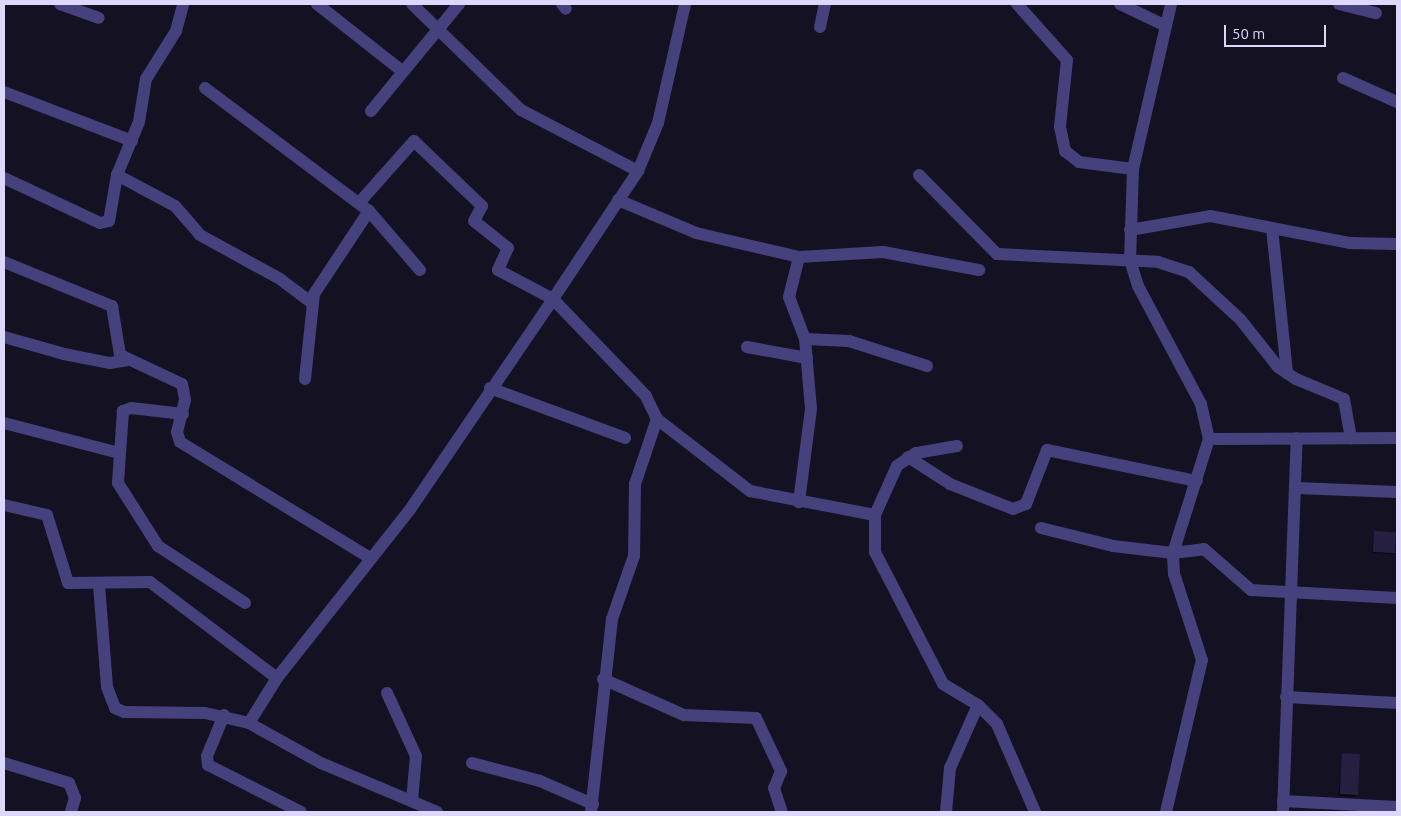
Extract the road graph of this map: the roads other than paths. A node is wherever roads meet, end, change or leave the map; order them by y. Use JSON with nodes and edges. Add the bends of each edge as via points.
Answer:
{"nodes":[{"id":1,"x":60,"y":4,"type":"edge"},
{"id":2,"x":184,"y":4,"type":"edge"},
{"id":3,"x":317,"y":4,"type":"edge"},
{"id":4,"x":412,"y":4,"type":"edge"},
{"id":5,"x":459,"y":4,"type":"edge"},
{"id":6,"x":685,"y":4,"type":"edge"},
{"id":7,"x":825,"y":4,"type":"edge"},
{"id":8,"x":1017,"y":4,"type":"edge"},
{"id":9,"x":1120,"y":4,"type":"edge"},
{"id":10,"x":1171,"y":4,"type":"edge"},
{"id":11,"x":1339,"y":4,"type":"edge"},
{"id":12,"x":1376,"y":13,"type":"dead end"},
{"id":13,"x":99,"y":18,"type":"dead end"},
{"id":14,"x":1164,"y":25,"type":"junction"},
{"id":15,"x":820,"y":27,"type":"dead end"},
{"id":16,"x":437,"y":29,"type":"junction"},
{"id":17,"x":401,"y":70,"type":"junction"},
{"id":18,"x":1342,"y":78,"type":"dead end"},
{"id":19,"x":205,"y":88,"type":"dead end"},
{"id":20,"x":4,"y":92,"type":"edge"},
{"id":21,"x":1397,"y":102,"type":"edge"},
{"id":22,"x":371,"y":111,"type":"dead end"},
{"id":23,"x":132,"y":141,"type":"junction"},
{"id":24,"x":1132,"y":169,"type":"junction"},
{"id":25,"x":638,"y":171,"type":"junction"},
{"id":26,"x":117,"y":175,"type":"junction"},
{"id":27,"x":919,"y":175,"type":"dead end"},
{"id":28,"x":4,"y":178,"type":"edge"},
{"id":29,"x":618,"y":200,"type":"junction"},
{"id":30,"x":359,"y":203,"type":"junction"},
{"id":31,"x":369,"y":211,"type":"junction"},
{"id":32,"x":1272,"y":228,"type":"junction"},
{"id":33,"x":1130,"y":230,"type":"junction"},
{"id":34,"x":1397,"y":244,"type":"edge"},
{"id":35,"x":799,"y":258,"type":"junction"},
{"id":36,"x":1130,"y":260,"type":"junction"},
{"id":37,"x":4,"y":262,"type":"edge"},
{"id":38,"x":420,"y":270,"type":"dead end"},
{"id":39,"x":979,"y":270,"type":"dead end"},
{"id":40,"x":553,"y":299,"type":"junction"},
{"id":41,"x":312,"y":303,"type":"junction"},
{"id":42,"x":4,"y":337,"type":"edge"},
{"id":43,"x":805,"y":339,"type":"junction"},
{"id":44,"x":746,"y":347,"type":"dead end"},
{"id":45,"x":807,"y":358,"type":"junction"},
{"id":46,"x":130,"y":360,"type":"junction"},
{"id":47,"x":927,"y":366,"type":"dead end"},
{"id":48,"x":1287,"y":373,"type":"junction"},
{"id":49,"x":305,"y":378,"type":"dead end"},
{"id":50,"x":490,"y":388,"type":"junction"},
{"id":51,"x":183,"y":414,"type":"junction"},
{"id":52,"x":658,"y":419,"type":"junction"},
{"id":53,"x":4,"y":423,"type":"edge"},
{"id":54,"x":625,"y":438,"type":"dead end"},
{"id":55,"x":1297,"y":438,"type":"junction"},
{"id":56,"x":1351,"y":438,"type":"junction"},
{"id":57,"x":1397,"y":438,"type":"edge"},
{"id":58,"x":1209,"y":439,"type":"junction"},
{"id":59,"x":957,"y":446,"type":"dead end"},
{"id":60,"x":119,"y":453,"type":"junction"},
{"id":61,"x":908,"y":457,"type":"junction"},
{"id":62,"x":1197,"y":481,"type":"junction"},
{"id":63,"x":1297,"y":488,"type":"junction"},
{"id":64,"x":1397,"y":492,"type":"edge"},
{"id":65,"x":799,"y":502,"type":"junction"},
{"id":66,"x":4,"y":505,"type":"edge"},
{"id":67,"x":874,"y":515,"type":"junction"},
{"id":68,"x":1041,"y":528,"type":"dead end"},
{"id":69,"x":1173,"y":554,"type":"junction"},
{"id":70,"x":370,"y":558,"type":"junction"},
{"id":71,"x":99,"y":585,"type":"junction"},
{"id":72,"x":1290,"y":594,"type":"junction"},
{"id":73,"x":1397,"y":598,"type":"edge"},
{"id":74,"x":245,"y":603,"type":"dead end"},
{"id":75,"x":277,"y":678,"type":"junction"},
{"id":76,"x":603,"y":679,"type":"junction"},
{"id":77,"x":387,"y":693,"type":"dead end"},
{"id":78,"x":1286,"y":697,"type":"junction"},
{"id":79,"x":1397,"y":703,"type":"edge"},
{"id":80,"x":978,"y":705,"type":"junction"},
{"id":81,"x":224,"y":715,"type":"junction"},
{"id":82,"x":249,"y":723,"type":"junction"},
{"id":83,"x":4,"y":763,"type":"edge"},
{"id":84,"x":472,"y":763,"type":"dead end"},
{"id":85,"x":412,"y":801,"type":"junction"},
{"id":86,"x":1283,"y":807,"type":"edge"},
{"id":87,"x":1397,"y":807,"type":"edge"},
{"id":88,"x":592,"y":808,"type":"edge"},
{"id":89,"x":71,"y":812,"type":"edge"},
{"id":90,"x":300,"y":812,"type":"edge"},
{"id":91,"x":437,"y":812,"type":"edge"},
{"id":92,"x":782,"y":812,"type":"edge"},
{"id":93,"x":946,"y":812,"type":"edge"},
{"id":94,"x":1035,"y":812,"type":"edge"},
{"id":95,"x":1166,"y":812,"type":"edge"}],
"edges":[{"from":1,"to":13,"type":"street"},
{"from":2,"to":23,"type":"street","via":[[176,31],[146,79]]},
{"from":3,"to":17,"type":"street"},
{"from":4,"to":16,"type":"street"},
{"from":5,"to":16,"type":"street"},
{"from":6,"to":25,"type":"street","via":[[658,123]]},
{"from":7,"to":15,"type":"street"},
{"from":8,"to":24,"type":"street","via":[[1067,60],[1060,127],[1065,151],[1079,162]]},
{"from":9,"to":14,"type":"street"},
{"from":10,"to":14,"type":"street"},
{"from":11,"to":12,"type":"street"},
{"from":14,"to":24,"type":"street"},
{"from":16,"to":17,"type":"street"},
{"from":16,"to":25,"type":"street","via":[[521,110]]},
{"from":17,"to":22,"type":"street"},
{"from":18,"to":21,"type":"street"},
{"from":19,"to":30,"type":"street"},
{"from":20,"to":23,"type":"street"},
{"from":23,"to":26,"type":"street"},
{"from":24,"to":33,"type":"street"},
{"from":25,"to":29,"type":"street"},
{"from":26,"to":28,"type":"street","via":[[111,217],[104,223]]},
{"from":26,"to":41,"type":"street","via":[[175,206],[200,235],[280,279]]},
{"from":27,"to":36,"type":"street","via":[[997,254]]},
{"from":29,"to":35,"type":"street","via":[[696,233]]},
{"from":29,"to":40,"type":"street"},
{"from":30,"to":31,"type":"street"},
{"from":30,"to":40,"type":"street","via":[[414,141],[482,206],[474,221],[508,248],[498,270]]},
{"from":31,"to":38,"type":"street"},
{"from":31,"to":41,"type":"street","via":[[329,267]]},
{"from":32,"to":33,"type":"street","via":[[1210,216]]},
{"from":32,"to":34,"type":"street","via":[[1350,243]]},
{"from":32,"to":48,"type":"street"},
{"from":33,"to":36,"type":"street"},
{"from":35,"to":39,"type":"street","via":[[883,252]]},
{"from":35,"to":43,"type":"street","via":[[788,297]]},
{"from":36,"to":48,"type":"street","via":[[1172,266],[1199,279]]},
{"from":36,"to":58,"type":"street","via":[[1138,286],[1201,404]]},
{"from":37,"to":46,"type":"street","via":[[112,306],[118,319],[116,349]]},
{"from":40,"to":50,"type":"street"},
{"from":40,"to":52,"type":"street","via":[[646,396]]},
{"from":41,"to":49,"type":"street","via":[[314,320]]},
{"from":42,"to":46,"type":"street","via":[[110,363]]},
{"from":43,"to":45,"type":"street"},
{"from":43,"to":47,"type":"street","via":[[849,341]]},
{"from":44,"to":45,"type":"street"},
{"from":45,"to":65,"type":"street","via":[[810,433]]},
{"from":46,"to":51,"type":"street","via":[[178,379],[184,390]]},
{"from":48,"to":56,"type":"street","via":[[1344,399]]},
{"from":50,"to":54,"type":"street"},
{"from":50,"to":70,"type":"street","via":[[409,511]]},
{"from":51,"to":60,"type":"street","via":[[126,409],[121,415]]},
{"from":51,"to":70,"type":"street","via":[[177,432],[180,442]]},
{"from":52,"to":65,"type":"street","via":[[736,484],[764,497]]},
{"from":52,"to":76,"type":"street","via":[[635,484],[634,556],[616,604]]},
{"from":53,"to":60,"type":"street"},
{"from":55,"to":56,"type":"street"},
{"from":55,"to":58,"type":"street"},
{"from":55,"to":63,"type":"street"},
{"from":56,"to":57,"type":"street"},
{"from":58,"to":62,"type":"street"},
{"from":59,"to":61,"type":"street"},
{"from":60,"to":74,"type":"street","via":[[118,483],[129,494],[152,540]]},
{"from":61,"to":62,"type":"street","via":[[950,484],[1013,509],[1026,504],[1047,450]]},
{"from":61,"to":67,"type":"street","via":[[890,477]]},
{"from":62,"to":69,"type":"street"},
{"from":63,"to":64,"type":"street"},
{"from":63,"to":72,"type":"street"},
{"from":65,"to":67,"type":"street"},
{"from":66,"to":71,"type":"street","via":[[47,515],[64,578],[72,584]]},
{"from":67,"to":80,"type":"street","via":[[875,552],[883,575],[943,684]]},
{"from":68,"to":69,"type":"street","via":[[1113,546]]},
{"from":69,"to":72,"type":"street","via":[[1204,549],[1244,587]]},
{"from":69,"to":95,"type":"street","via":[[1174,574],[1202,660]]},
{"from":70,"to":75,"type":"street"},
{"from":71,"to":75,"type":"street","via":[[150,582]]},
{"from":71,"to":81,"type":"street","via":[[107,687],[115,708],[124,712]]},
{"from":72,"to":73,"type":"street"},
{"from":72,"to":78,"type":"street"},
{"from":75,"to":82,"type":"street"},
{"from":76,"to":88,"type":"street"},
{"from":76,"to":92,"type":"street","via":[[684,715],[756,718],[781,770],[774,788]]},
{"from":77,"to":85,"type":"street","via":[[416,756]]},
{"from":78,"to":79,"type":"street"},
{"from":78,"to":86,"type":"street"},
{"from":80,"to":93,"type":"street","via":[[950,768]]},
{"from":80,"to":94,"type":"street","via":[[1003,733]]},
{"from":81,"to":82,"type":"street"},
{"from":81,"to":90,"type":"street","via":[[207,756],[208,765]]},
{"from":82,"to":85,"type":"street","via":[[308,756]]},
{"from":83,"to":89,"type":"street","via":[[69,783],[75,798]]},
{"from":84,"to":88,"type":"street","via":[[546,783]]},
{"from":85,"to":91,"type":"street"},
{"from":86,"to":87,"type":"street"}]}
